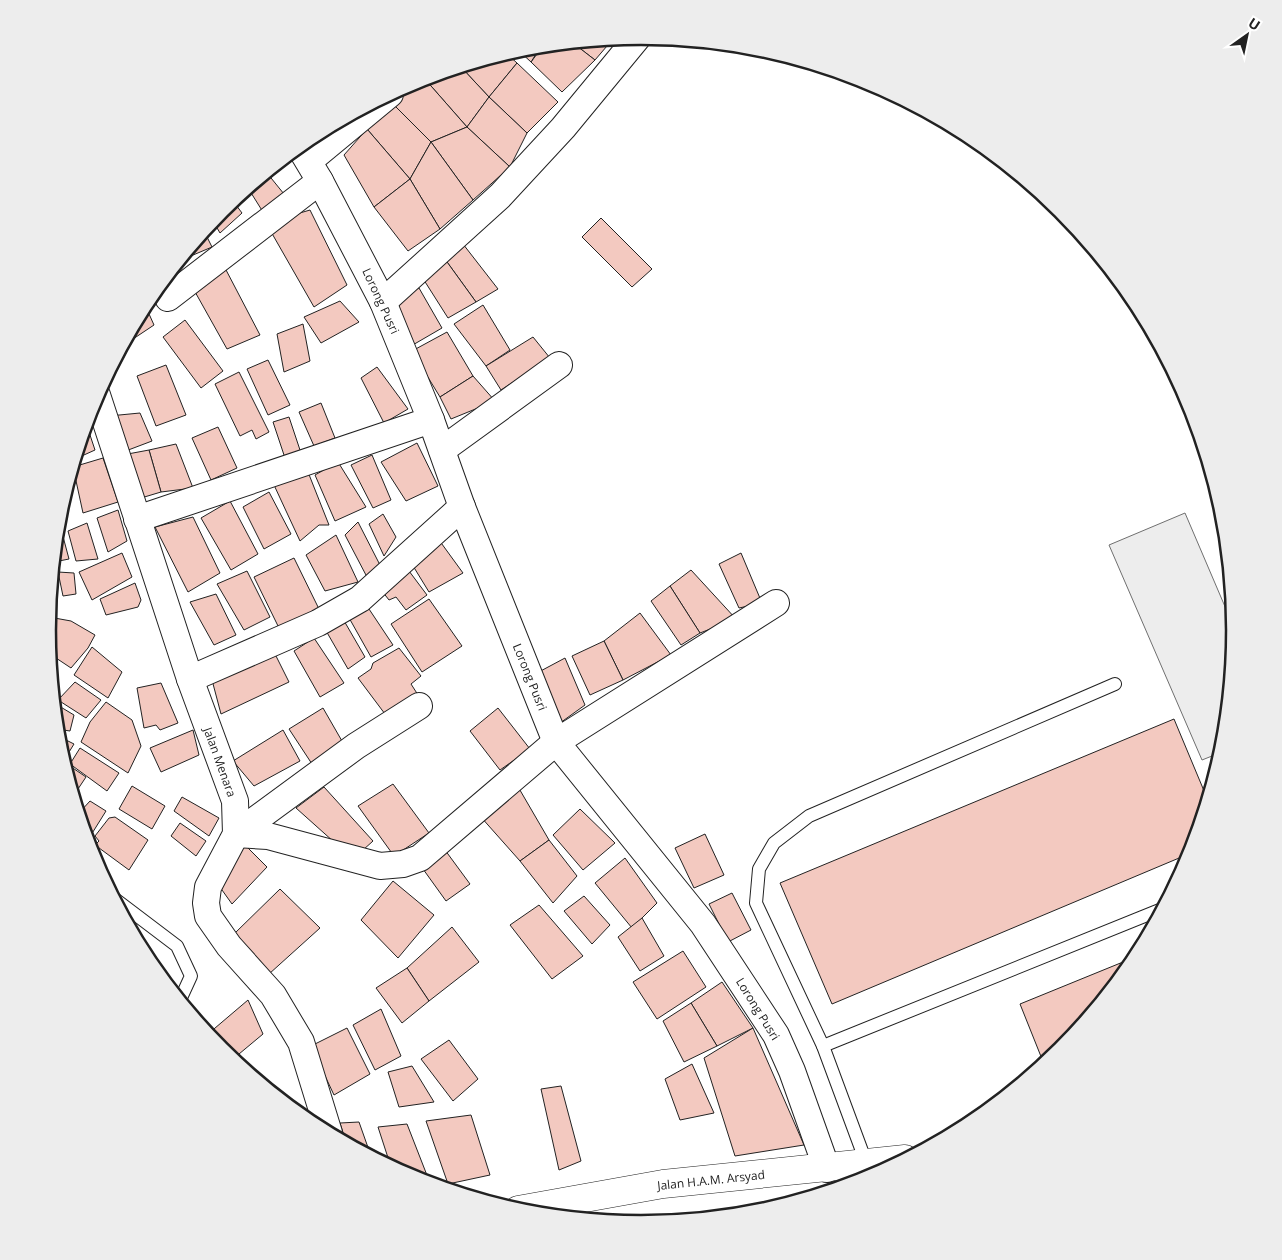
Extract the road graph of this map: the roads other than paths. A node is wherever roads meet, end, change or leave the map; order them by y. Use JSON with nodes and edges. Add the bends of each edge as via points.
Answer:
{"nodes":[{"id":1,"x":631,"y":45,"type":"edge"},
{"id":2,"x":369,"y":112,"type":"edge"},
{"id":3,"x":310,"y":163,"type":"edge"},
{"id":4,"x":168,"y":298,"type":"dead end"},
{"id":5,"x":383,"y":302,"type":"junction"},
{"id":6,"x":559,"y":365,"type":"dead end"},
{"id":7,"x":100,"y":408,"type":"edge"},
{"id":8,"x":431,"y":420,"type":"junction"},
{"id":9,"x":442,"y":450,"type":"junction"},
{"id":10,"x":462,"y":507,"type":"junction"},
{"id":11,"x":137,"y":519,"type":"junction"},
{"id":12,"x":776,"y":603,"type":"dead end"},
{"id":13,"x":190,"y":679,"type":"junction"},
{"id":14,"x":1115,"y":684,"type":"dead end"},
{"id":15,"x":419,"y":706,"type":"dead end"},
{"id":16,"x":556,"y":742,"type":"junction"},
{"id":17,"x":236,"y":834,"type":"junction"},
{"id":18,"x":126,"y":907,"type":"edge"},
{"id":19,"x":1154,"y":912,"type":"edge"},
{"id":20,"x":183,"y":993,"type":"edge"},
{"id":21,"x":823,"y":1046,"type":"junction"},
{"id":22,"x":326,"y":1122,"type":"edge"},
{"id":23,"x":888,"y":1160,"type":"edge"},
{"id":24,"x":866,"y":1162,"type":"junction"},
{"id":25,"x":827,"y":1168,"type":"junction"},
{"id":26,"x":540,"y":1206,"type":"edge"}],
"edges":[{"from":1,"to":5,"type":"street","via":[[500,196]]},
{"from":2,"to":3,"type":"street"},
{"from":3,"to":4,"type":"street"},
{"from":3,"to":5,"type":"street","name":"Lorong Pusri"},
{"from":5,"to":8,"type":"street","name":"Lorong Pusri"},
{"from":6,"to":9,"type":"street"},
{"from":7,"to":11,"type":"street","name":"Jalan Menara"},
{"from":8,"to":9,"type":"street","name":"Lorong Pusri"},
{"from":8,"to":11,"type":"street"},
{"from":9,"to":10,"type":"street","name":"Lorong Pusri"},
{"from":10,"to":13,"type":"street","via":[[360,599],[318,624]]},
{"from":10,"to":16,"type":"street","name":"Lorong Pusri"},
{"from":11,"to":13,"type":"street","name":"Jalan Menara"},
{"from":12,"to":16,"type":"street"},
{"from":13,"to":17,"type":"street","name":"Jalan Menara","via":[[235,801]]},
{"from":14,"to":21,"type":"lane","via":[[809,816],[774,843],[759,869],[756,904]]},
{"from":15,"to":17,"type":"street","via":[[356,746]]},
{"from":16,"to":17,"type":"street","via":[[420,858],[403,864],[380,866],[268,836]]},
{"from":16,"to":25,"type":"street","name":"Lorong Pusri","via":[[703,924],[776,1035]]},
{"from":17,"to":22,"type":"street","name":"Jalan Menara","via":[[208,887],[208,916],[229,946],[273,995],[301,1042]]},
{"from":18,"to":20,"type":"lane","via":[[178,946],[190,976]]},
{"from":19,"to":21,"type":"lane"},
{"from":21,"to":24,"type":"lane"},
{"from":23,"to":24,"type":"highway","name":"Jalan H.A.M. Arsyad"},
{"from":24,"to":25,"type":"highway","name":"Jalan H.A.M. Arsyad"},
{"from":25,"to":26,"type":"highway","name":"Jalan H.A.M. Arsyad","via":[[663,1184]]}]}
